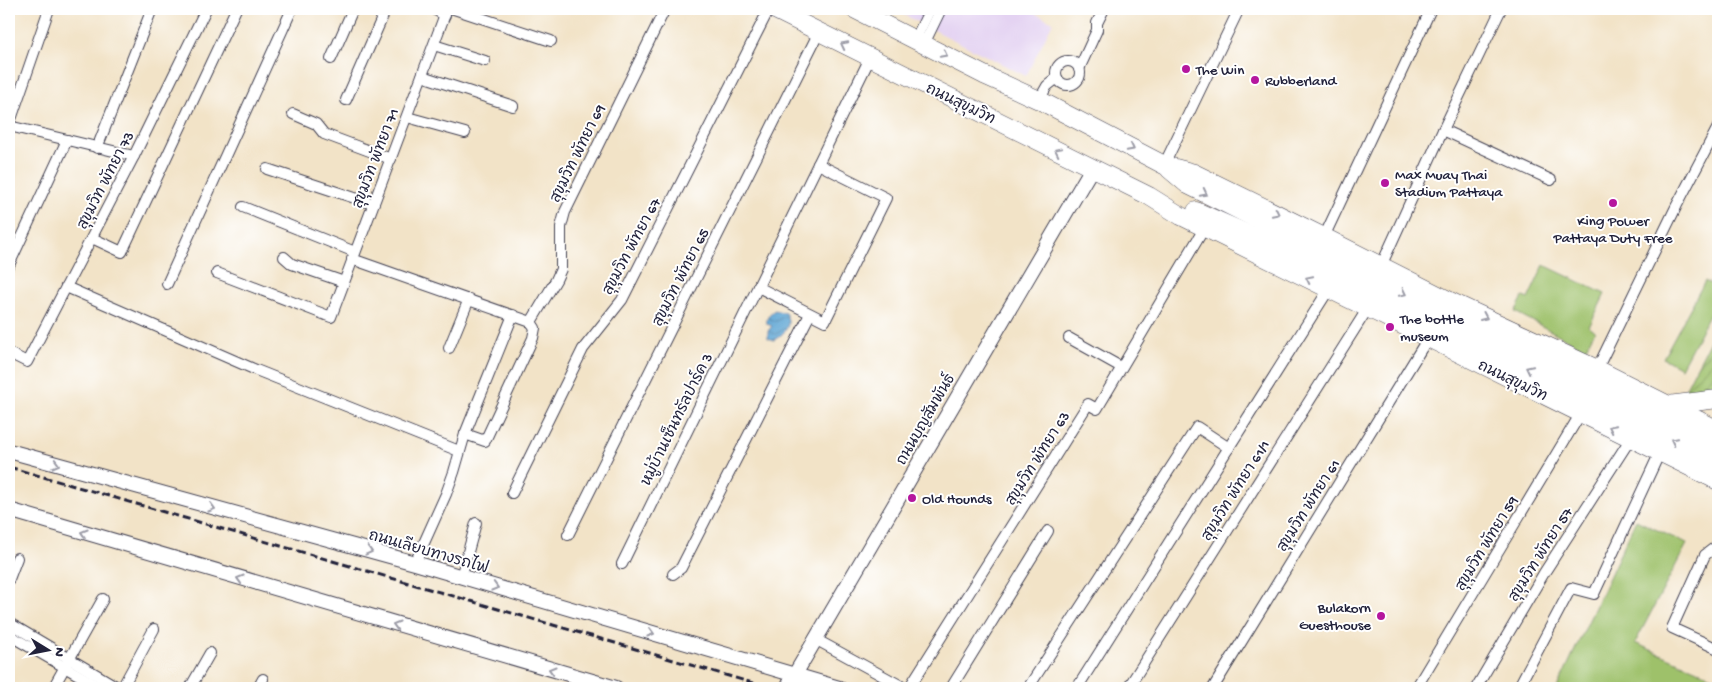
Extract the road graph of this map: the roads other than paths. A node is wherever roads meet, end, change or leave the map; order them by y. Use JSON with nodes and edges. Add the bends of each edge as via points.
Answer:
{"nodes":[{"id":1,"x":49,"y":9,"type":"edge"},
{"id":2,"x":152,"y":9,"type":"edge"},
{"id":3,"x":206,"y":9,"type":"edge"},
{"id":4,"x":236,"y":9,"type":"edge"},
{"id":5,"x":292,"y":9,"type":"edge"},
{"id":6,"x":353,"y":9,"type":"edge"},
{"id":7,"x":386,"y":9,"type":"edge"},
{"id":8,"x":433,"y":9,"type":"edge"},
{"id":9,"x":454,"y":9,"type":"edge"},
{"id":10,"x":665,"y":9,"type":"edge"},
{"id":11,"x":771,"y":9,"type":"edge"},
{"id":12,"x":854,"y":9,"type":"edge"},
{"id":13,"x":930,"y":9,"type":"edge"},
{"id":14,"x":941,"y":9,"type":"edge"},
{"id":15,"x":1104,"y":9,"type":"edge"},
{"id":16,"x":1239,"y":9,"type":"edge"},
{"id":17,"x":1431,"y":9,"type":"edge"},
{"id":18,"x":1501,"y":9,"type":"edge"},
{"id":19,"x":446,"y":12,"type":"edge"},
{"id":20,"x":819,"y":32,"type":"junction"},
{"id":21,"x":551,"y":41,"type":"dead end"},
{"id":22,"x":919,"y":42,"type":"junction"},
{"id":23,"x":434,"y":44,"type":"junction"},
{"id":24,"x":1088,"y":51,"type":"junction"},
{"id":25,"x":870,"y":58,"type":"junction"},
{"id":26,"x":331,"y":59,"type":"dead end"},
{"id":27,"x":485,"y":61,"type":"dead end"},
{"id":28,"x":1070,"y":61,"type":"junction"},
{"id":29,"x":1079,"y":69,"type":"junction"},
{"id":30,"x":422,"y":76,"type":"junction"},
{"id":31,"x":1057,"y":78,"type":"junction"},
{"id":32,"x":346,"y":100,"type":"dead end"},
{"id":33,"x":1039,"y":100,"type":"junction"},
{"id":34,"x":513,"y":106,"type":"dead end"},
{"id":35,"x":293,"y":114,"type":"dead end"},
{"id":36,"x":407,"y":117,"type":"junction"},
{"id":37,"x":9,"y":125,"type":"edge"},
{"id":38,"x":1718,"y":127,"type":"edge"},
{"id":39,"x":1443,"y":130,"type":"junction"},
{"id":40,"x":465,"y":133,"type":"dead end"},
{"id":41,"x":67,"y":140,"type":"junction"},
{"id":42,"x":98,"y":148,"type":"junction"},
{"id":43,"x":134,"y":156,"type":"junction"},
{"id":44,"x":391,"y":159,"type":"junction"},
{"id":45,"x":818,"y":164,"type":"junction"},
{"id":46,"x":1164,"y":165,"type":"junction"},
{"id":47,"x":1092,"y":168,"type":"junction"},
{"id":48,"x":267,"y":169,"type":"dead end"},
{"id":49,"x":1551,"y":180,"type":"dead end"},
{"id":50,"x":1149,"y":196,"type":"junction"},
{"id":51,"x":373,"y":204,"type":"junction"},
{"id":52,"x":242,"y":207,"type":"dead end"},
{"id":53,"x":1204,"y":228,"type":"junction"},
{"id":54,"x":1324,"y":237,"type":"junction"},
{"id":55,"x":92,"y":238,"type":"junction"},
{"id":56,"x":354,"y":255,"type":"junction"},
{"id":57,"x":284,"y":256,"type":"dead end"},
{"id":58,"x":9,"y":265,"type":"edge"},
{"id":59,"x":1381,"y":266,"type":"junction"},
{"id":60,"x":218,"y":273,"type":"dead end"},
{"id":61,"x":344,"y":282,"type":"junction"},
{"id":62,"x":167,"y":284,"type":"dead end"},
{"id":63,"x":66,"y":287,"type":"junction"},
{"id":64,"x":758,"y":287,"type":"junction"},
{"id":65,"x":1330,"y":289,"type":"junction"},
{"id":66,"x":469,"y":299,"type":"junction"},
{"id":67,"x":1368,"y":308,"type":"junction"},
{"id":68,"x":810,"y":314,"type":"junction"},
{"id":69,"x":513,"y":315,"type":"junction"},
{"id":70,"x":532,"y":322,"type":"junction"},
{"id":71,"x":1069,"y":338,"type":"dead end"},
{"id":72,"x":1428,"y":338,"type":"junction"},
{"id":73,"x":449,"y":348,"type":"dead end"},
{"id":74,"x":9,"y":353,"type":"edge"},
{"id":75,"x":1121,"y":367,"type":"junction"},
{"id":76,"x":1597,"y":369,"type":"junction"},
{"id":77,"x":1718,"y":399,"type":"edge"},
{"id":78,"x":1668,"y":405,"type":"junction"},
{"id":79,"x":1582,"y":413,"type":"junction"},
{"id":80,"x":1718,"y":430,"type":"edge"},
{"id":81,"x":465,"y":434,"type":"junction"},
{"id":82,"x":1632,"y":438,"type":"junction"},
{"id":83,"x":1229,"y":448,"type":"junction"},
{"id":84,"x":1718,"y":448,"type":"edge"},
{"id":85,"x":9,"y":451,"type":"edge"},
{"id":86,"x":459,"y":451,"type":"junction"},
{"id":87,"x":1660,"y":452,"type":"junction"},
{"id":88,"x":1718,"y":462,"type":"edge"},
{"id":89,"x":1718,"y":481,"type":"edge"},
{"id":90,"x":512,"y":493,"type":"dead end"},
{"id":91,"x":9,"y":510,"type":"edge"},
{"id":92,"x":476,"y":524,"type":"dead end"},
{"id":93,"x":1048,"y":531,"type":"dead end"},
{"id":94,"x":568,"y":535,"type":"dead end"},
{"id":95,"x":1718,"y":545,"type":"edge"},
{"id":96,"x":17,"y":558,"type":"dead end"},
{"id":97,"x":415,"y":563,"type":"junction"},
{"id":98,"x":622,"y":564,"type":"dead end"},
{"id":99,"x":673,"y":574,"type":"dead end"},
{"id":100,"x":461,"y":577,"type":"junction"},
{"id":101,"x":9,"y":578,"type":"edge"},
{"id":102,"x":103,"y":599,"type":"dead end"},
{"id":103,"x":9,"y":623,"type":"edge"},
{"id":104,"x":154,"y":630,"type":"dead end"},
{"id":105,"x":9,"y":635,"type":"edge"},
{"id":106,"x":815,"y":639,"type":"junction"},
{"id":107,"x":1718,"y":649,"type":"edge"},
{"id":108,"x":210,"y":653,"type":"dead end"},
{"id":109,"x":68,"y":664,"type":"junction"},
{"id":110,"x":794,"y":674,"type":"junction"},
{"id":111,"x":263,"y":679,"type":"dead end"},
{"id":112,"x":53,"y":688,"type":"edge"},
{"id":113,"x":100,"y":688,"type":"edge"},
{"id":114,"x":120,"y":688,"type":"edge"},
{"id":115,"x":190,"y":688,"type":"edge"},
{"id":116,"x":258,"y":688,"type":"edge"},
{"id":117,"x":616,"y":688,"type":"edge"},
{"id":118,"x":787,"y":688,"type":"edge"},
{"id":119,"x":839,"y":688,"type":"edge"},
{"id":120,"x":905,"y":688,"type":"edge"},
{"id":121,"x":910,"y":688,"type":"edge"},
{"id":122,"x":951,"y":688,"type":"edge"},
{"id":123,"x":1028,"y":688,"type":"edge"},
{"id":124,"x":1077,"y":688,"type":"edge"},
{"id":125,"x":1128,"y":688,"type":"edge"},
{"id":126,"x":1213,"y":688,"type":"edge"},
{"id":127,"x":1416,"y":688,"type":"edge"},
{"id":128,"x":1476,"y":688,"type":"edge"},
{"id":129,"x":1518,"y":688,"type":"edge"}],
"edges":[{"from":1,"to":37,"type":"street"},
{"from":2,"to":42,"type":"street"},
{"from":3,"to":43,"type":"street","name":"สุขุมวิท พัทยา 73"},
{"from":4,"to":55,"type":"street","via":[[122,252]]},
{"from":5,"to":62,"type":"street"},
{"from":6,"to":26,"type":"street"},
{"from":7,"to":32,"type":"street"},
{"from":8,"to":19,"type":"street"},
{"from":9,"to":21,"type":"street"},
{"from":10,"to":70,"type":"street","name":"สุขุมวิท พัทยา 69","via":[[565,212],[561,227],[560,269]]},
{"from":11,"to":20,"type":"highway","name":"ถนนสุขุมวิท"},
{"from":11,"to":90,"type":"street","name":"สุขุมวิท พัทยา 67","via":[[622,300],[583,349]]},
{"from":12,"to":22,"type":"highway","name":"ถนนสุขุมวิท"},
{"from":13,"to":22,"type":"street"},
{"from":14,"to":22,"type":"street"},
{"from":15,"to":24,"type":"street"},
{"from":16,"to":46,"type":"street"},
{"from":17,"to":54,"type":"street"},
{"from":18,"to":39,"type":"street"},
{"from":19,"to":23,"type":"street","name":"สุขุมวิท พัทยา 71"},
{"from":25,"to":20,"type":"highway","name":"ถนนสุขุมวิท","one_way":true},
{"from":20,"to":94,"type":"street","name":"สุขุมวิท พัทยา 65"},
{"from":22,"to":33,"type":"highway","name":"ถนนสุขุมวิท","one_way":true},
{"from":23,"to":27,"type":"street"},
{"from":23,"to":30,"type":"street","name":"สุขุมวิท พัทยา 71"},
{"from":24,"to":28,"type":"street"},
{"from":24,"to":29,"type":"street"},
{"from":25,"to":45,"type":"street","name":"หมู่บ้านเซ็นทรัลปาร์ค 3"},
{"from":47,"to":25,"type":"highway","name":"ถนนสุขุมวิท","one_way":true},
{"from":28,"to":29,"type":"street"},
{"from":28,"to":31,"type":"street","via":[[1060,64]]},
{"from":29,"to":31,"type":"street","via":[[1080,77],[1075,84],[1066,86]]},
{"from":30,"to":34,"type":"street"},
{"from":30,"to":36,"type":"street","name":"สุขุมวิท พัทยา 71"},
{"from":31,"to":33,"type":"street","via":[[1047,86]]},
{"from":33,"to":46,"type":"highway","name":"ถนนสุขุมวิท","one_way":true},
{"from":35,"to":44,"type":"street","via":[[316,124],[324,134]]},
{"from":36,"to":40,"type":"street"},
{"from":36,"to":44,"type":"street","name":"สุขุมวิท พัทยา 71"},
{"from":37,"to":41,"type":"street"},
{"from":38,"to":76,"type":"street"},
{"from":39,"to":49,"type":"street"},
{"from":39,"to":59,"type":"street"},
{"from":41,"to":42,"type":"street"},
{"from":41,"to":58,"type":"street"},
{"from":42,"to":43,"type":"street"},
{"from":43,"to":55,"type":"street","name":"สุขุมวิท พัทยา 73"},
{"from":44,"to":51,"type":"street","name":"สุขุมวิท พัทยา 71"},
{"from":45,"to":64,"type":"street","name":"หมู่บ้านเซ็นทรัลปาร์ค 3"},
{"from":45,"to":68,"type":"street","via":[[886,198],[825,321]]},
{"from":46,"to":54,"type":"highway","name":"ถนนสุขุมวิท","one_way":true,"via":[[1194,173]]},
{"from":46,"to":84,"type":"highway","name":"ถนนสุขุมวิท","one_way":true,"via":[[1188,185]]},
{"from":47,"to":50,"type":"highway","name":"ถนนสุขุมวิท"},
{"from":47,"to":106,"type":"street","name":"ถนนบุญสัมพันธ์"},
{"from":48,"to":51,"type":"street"},
{"from":50,"to":53,"type":"highway","name":"ถนนสุขุมวิท"},
{"from":88,"to":50,"type":"highway","name":"ถนนสุขุมวิท","one_way":true,"via":[[1331,271],[1185,205]]},
{"from":51,"to":56,"type":"street","name":"สุขุมวิท พัทยา 71"},
{"from":52,"to":56,"type":"street"},
{"from":65,"to":53,"type":"highway","name":"ถนนสุขุมวิท","one_way":true},
{"from":53,"to":75,"type":"street","name":"สุขุมวิท พัทยา 63"},
{"from":54,"to":59,"type":"highway","name":"ถนนสุขุมวิท"},
{"from":55,"to":63,"type":"street","name":"สุขุมวิท พัทยา 73"},
{"from":56,"to":61,"type":"street","name":"สุขุมวิท พัทยา 71"},
{"from":56,"to":66,"type":"street"},
{"from":57,"to":61,"type":"street","via":[[292,264]]},
{"from":59,"to":76,"type":"highway","name":"ถนนสุขุมวิท","one_way":true},
{"from":60,"to":61,"type":"street","name":"สุขุมวิท พัทยา 71","via":[[331,317]]},
{"from":63,"to":74,"type":"street","name":"สุขุมวิท พัทยา 73","via":[[27,362]]},
{"from":63,"to":86,"type":"street","via":[[256,370]]},
{"from":64,"to":68,"type":"street"},
{"from":64,"to":98,"type":"street","name":"หมู่บ้านเซ็นทรัลปาร์ค 3"},
{"from":65,"to":67,"type":"highway","name":"ถนนสุขุมวิท"},
{"from":65,"to":83,"type":"street"},
{"from":66,"to":69,"type":"street"},
{"from":66,"to":73,"type":"street"},
{"from":67,"to":72,"type":"highway","name":"ถนนสุขุมวิท"},
{"from":67,"to":125,"type":"street","name":"สุขุมวิท พัทยา 61/1"},
{"from":68,"to":99,"type":"street","via":[[681,568]]},
{"from":69,"to":70,"type":"street"},
{"from":69,"to":81,"type":"street"},
{"from":70,"to":81,"type":"street","name":"สุขุมวิท พัทยา 69","via":[[535,328],[533,338],[485,441]]},
{"from":71,"to":75,"type":"street"},
{"from":72,"to":79,"type":"highway","name":"ถนนสุขุมวิท"},
{"from":72,"to":126,"type":"street","name":"สุขุมวิท พัทยา 61"},
{"from":75,"to":121,"type":"street","name":"สุขุมวิท พัทยา 63","via":[[1097,408],[1088,404]]},
{"from":76,"to":78,"type":"highway","name":"ถนนสุขุมวิท"},
{"from":77,"to":78,"type":"highway"},
{"from":78,"to":80,"type":"highway","name":"ถนนสุขุมวิท"},
{"from":82,"to":79,"type":"highway","name":"ถนนสุขุมวิท","one_way":true},
{"from":79,"to":127,"type":"street","name":"สุขุมวิท พัทยา 59"},
{"from":81,"to":86,"type":"street"},
{"from":82,"to":87,"type":"highway","name":"ถนนสุขุมวิท"},
{"from":82,"to":128,"type":"street","name":"สุขุมวิท พัทยา 57","via":[[1544,574]]},
{"from":83,"to":123,"type":"street","via":[[1197,427]]},
{"from":83,"to":124,"type":"street"},
{"from":85,"to":97,"type":"street","name":"ถนนเลียบทางรถไฟ","one_way":true},
{"from":86,"to":97,"type":"street","via":[[446,494]]},
{"from":87,"to":89,"type":"highway","name":"ถนนสุขุมวิท"},
{"from":87,"to":129,"type":"street","via":[[1594,594],[1571,588]]},
{"from":117,"to":91,"type":"street","one_way":true},
{"from":92,"to":100,"type":"street"},
{"from":93,"to":122,"type":"street"},
{"from":95,"to":107,"type":"street","via":[[1705,555],[1672,628]]},
{"from":96,"to":101,"type":"street"},
{"from":97,"to":100,"type":"street","name":"ถนนเลียบทางรถไฟ"},
{"from":100,"to":110,"type":"street","name":"ถนนเลียบทางรถไฟ","one_way":true},
{"from":102,"to":109,"type":"street"},
{"from":103,"to":109,"type":"street"},
{"from":104,"to":114,"type":"street"},
{"from":105,"to":109,"type":"street"},
{"from":106,"to":110,"type":"street","name":"ถนนบุญสัมพันธ์"},
{"from":106,"to":120,"type":"street"},
{"from":108,"to":115,"type":"street"},
{"from":109,"to":112,"type":"street"},
{"from":109,"to":113,"type":"street"},
{"from":109,"to":114,"type":"street"},
{"from":110,"to":118,"type":"street","name":"ถนนบุญสัมพันธ์"},
{"from":110,"to":119,"type":"street","name":"ถนนเลียบทางรถไฟ"},
{"from":111,"to":116,"type":"street"}]}
